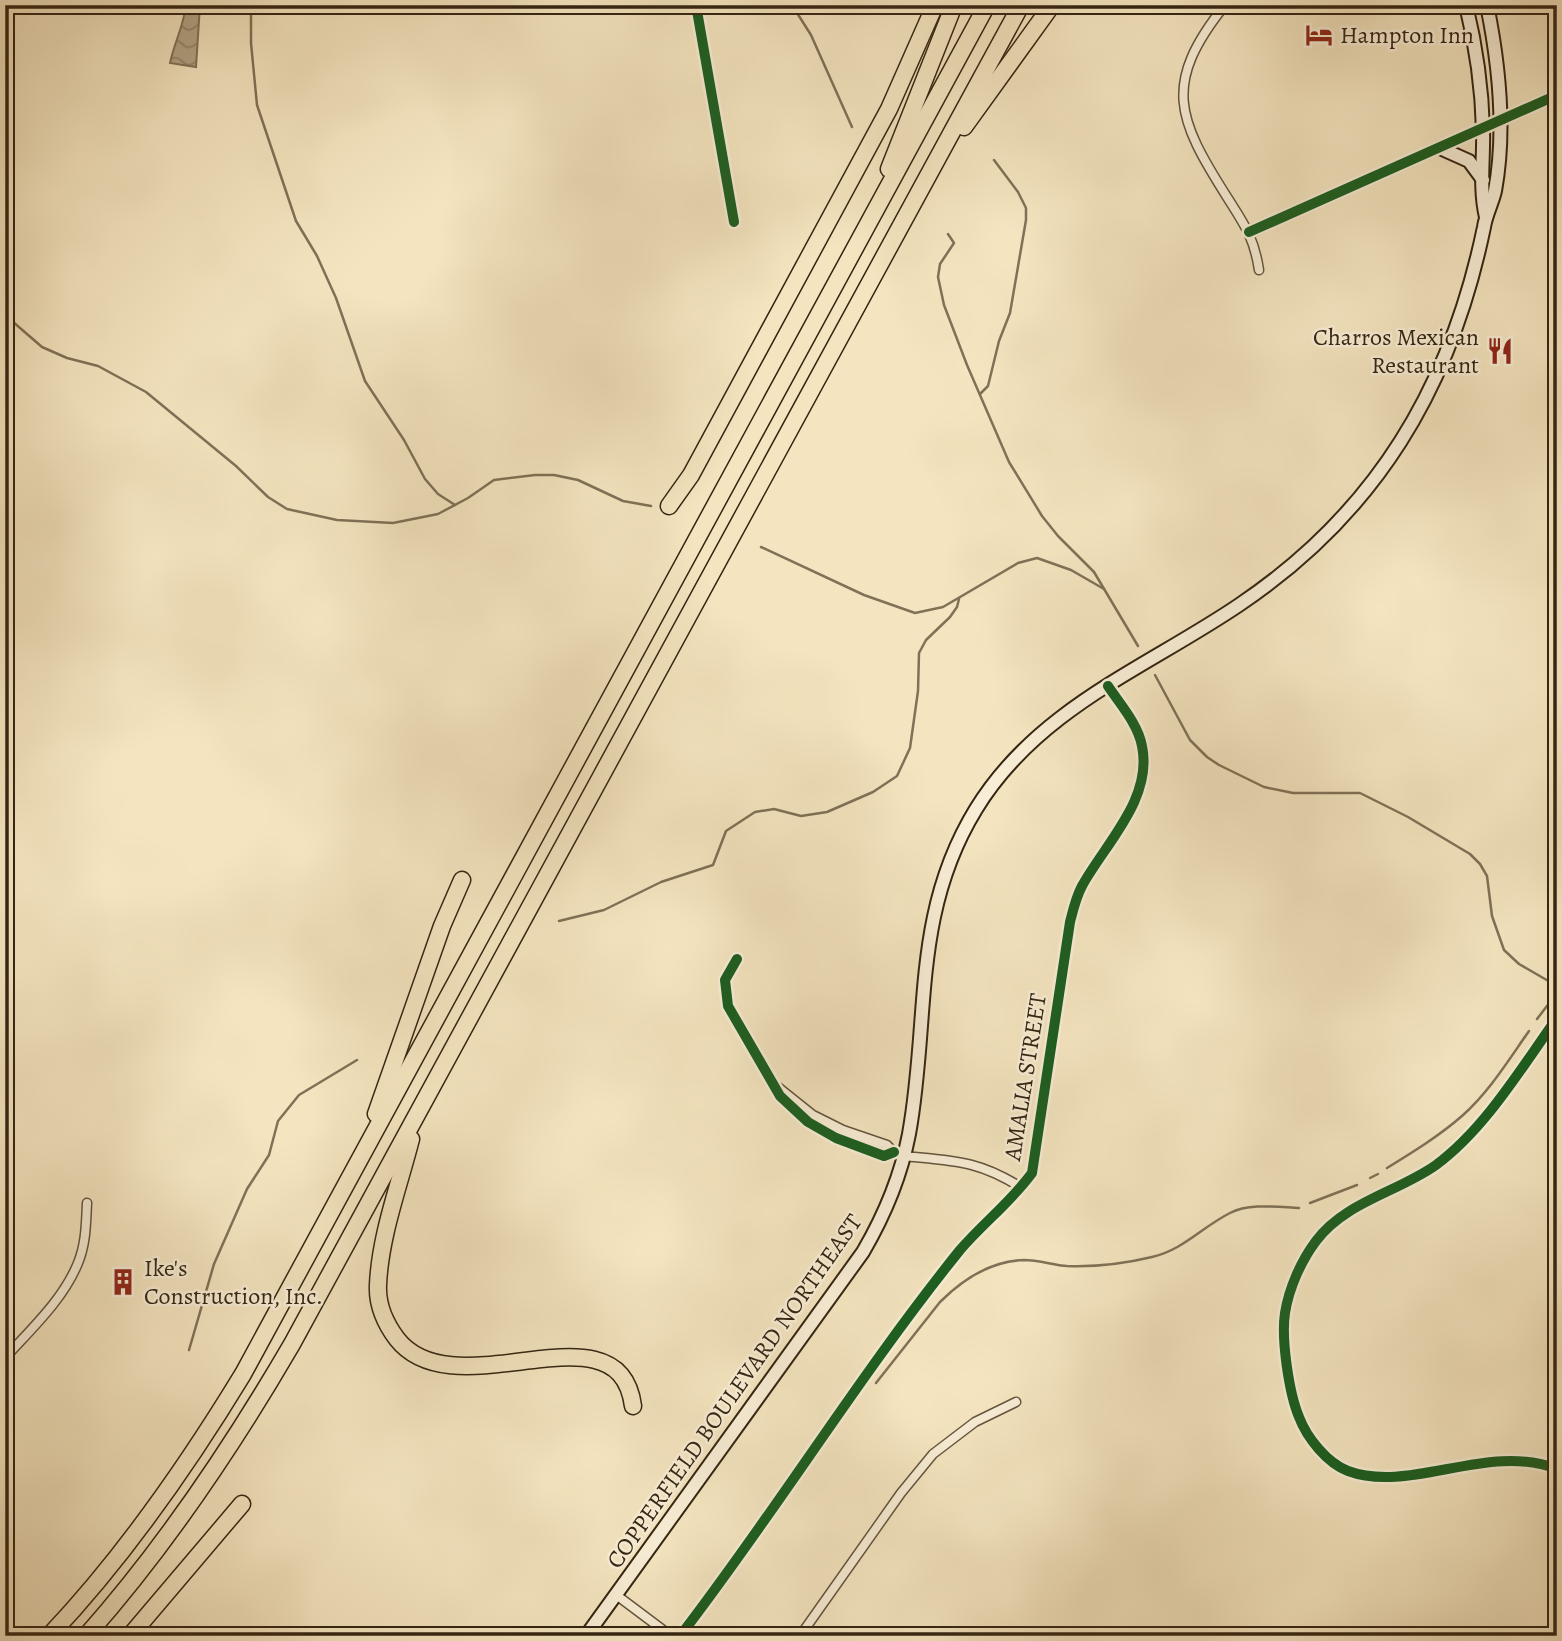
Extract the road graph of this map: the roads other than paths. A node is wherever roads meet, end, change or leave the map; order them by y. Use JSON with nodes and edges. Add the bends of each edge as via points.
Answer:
{"nodes":[{"id":1,"x":696,"y":5,"type":"edge"},
{"id":2,"x":935,"y":5,"type":"edge"},
{"id":3,"x":954,"y":5,"type":"edge"},
{"id":4,"x":987,"y":5,"type":"edge"},
{"id":5,"x":1021,"y":5,"type":"edge"},
{"id":6,"x":1052,"y":5,"type":"edge"},
{"id":7,"x":1226,"y":5,"type":"edge"},
{"id":8,"x":1466,"y":5,"type":"edge"},
{"id":9,"x":1487,"y":5,"type":"edge"},
{"id":10,"x":1557,"y":95,"type":"edge"},
{"id":11,"x":1500,"y":121,"type":"junction"},
{"id":12,"x":1483,"y":129,"type":"junction"},
{"id":13,"x":1440,"y":148,"type":"junction"},
{"id":14,"x":928,"y":177,"type":"junction"},
{"id":15,"x":1483,"y":180,"type":"junction"},
{"id":16,"x":1486,"y":216,"type":"junction"},
{"id":17,"x":734,"y":222,"type":"dead end"},
{"id":18,"x":864,"y":230,"type":"junction"},
{"id":19,"x":1249,"y":232,"type":"junction"},
{"id":20,"x":1259,"y":270,"type":"dead end"},
{"id":21,"x":669,"y":506,"type":"dead end"},
{"id":22,"x":1108,"y":686,"type":"junction"},
{"id":23,"x":462,"y":880,"type":"dead end"},
{"id":24,"x":737,"y":959,"type":"dead end"},
{"id":25,"x":1557,"y":1018,"type":"edge"},
{"id":26,"x":418,"y":1112,"type":"junction"},
{"id":27,"x":899,"y":1154,"type":"junction"},
{"id":28,"x":358,"y":1163,"type":"junction"},
{"id":29,"x":1021,"y":1188,"type":"junction"},
{"id":30,"x":87,"y":1203,"type":"dead end"},
{"id":31,"x":5,"y":1358,"type":"edge"},
{"id":32,"x":1016,"y":1402,"type":"dead end"},
{"id":33,"x":633,"y":1406,"type":"dead end"},
{"id":34,"x":1557,"y":1469,"type":"edge"},
{"id":35,"x":242,"y":1504,"type":"dead end"},
{"id":36,"x":615,"y":1594,"type":"junction"},
{"id":37,"x":50,"y":1636,"type":"edge"},
{"id":38,"x":86,"y":1636,"type":"edge"},
{"id":39,"x":130,"y":1636,"type":"edge"},
{"id":40,"x":586,"y":1636,"type":"edge"},
{"id":41,"x":671,"y":1636,"type":"edge"},
{"id":42,"x":680,"y":1636,"type":"edge"},
{"id":43,"x":800,"y":1636,"type":"edge"}],
"edges":[{"from":1,"to":17,"type":"street"},
{"from":2,"to":21,"type":"highway","via":[[889,109],[691,475]]},
{"from":3,"to":18,"type":"highway"},
{"from":4,"to":18,"type":"highway"},
{"from":5,"to":14,"type":"highway"},
{"from":6,"to":14,"type":"highway"},
{"from":7,"to":19,"type":"street","via":[[1192,51],[1183,88],[1184,106],[1197,146]]},
{"from":8,"to":12,"type":"main road","name":"COPPERFIELD BOULEVARD NORTHEAST"},
{"from":9,"to":11,"type":"main road","name":"COPPERFIELD BOULEVARD NORTHEAST"},
{"from":10,"to":11,"type":"street"},
{"from":11,"to":12,"type":"street"},
{"from":11,"to":16,"type":"main road","name":"COPPERFIELD BOULEVARD NORTHEAST","via":[[1497,179]]},
{"from":12,"to":13,"type":"street"},
{"from":12,"to":15,"type":"main road","name":"COPPERFIELD BOULEVARD NORTHEAST"},
{"from":13,"to":15,"type":"main road","via":[[1469,161]]},
{"from":13,"to":19,"type":"street"},
{"from":14,"to":26,"type":"highway"},
{"from":15,"to":16,"type":"main road","name":"COPPERFIELD BOULEVARD NORTHEAST"},
{"from":16,"to":22,"type":"main road","name":"COPPERFIELD BOULEVARD NORTHEAST","via":[[1466,299],[1444,362],[1386,463],[1341,519],[1241,604]]},
{"from":18,"to":28,"type":"highway"},
{"from":19,"to":20,"type":"street"},
{"from":22,"to":27,"type":"main road","name":"COPPERFIELD BOULEVARD NORTHEAST","via":[[1029,742],[1004,768],[957,841],[930,930],[914,1098]]},
{"from":22,"to":29,"type":"street","name":"AMALIA STREET","via":[[1142,744],[1142,784],[1080,889],[1070,922],[1040,1137],[1032,1173]]},
{"from":23,"to":28,"type":"highway"},
{"from":24,"to":27,"type":"street","via":[[725,980],[728,1006],[780,1096],[807,1122],[836,1139],[884,1156]]},
{"from":25,"to":34,"type":"street","via":[[1458,1146],[1436,1165],[1353,1210],[1324,1232],[1294,1282],[1283,1336],[1298,1416],[1316,1446],[1339,1467],[1376,1477],[1490,1461],[1537,1463]]},
{"from":26,"to":33,"type":"highway","via":[[378,1286],[391,1332],[414,1354],[447,1366],[594,1358],[623,1377]]},
{"from":26,"to":38,"type":"highway","via":[[292,1344],[234,1440],[155,1552]]},
{"from":27,"to":29,"type":"street","via":[[966,1162],[997,1172]]},
{"from":27,"to":36,"type":"main road","name":"COPPERFIELD BOULEVARD NORTHEAST","via":[[892,1193],[863,1252]]},
{"from":28,"to":37,"type":"highway","via":[[255,1353],[191,1457]]},
{"from":29,"to":42,"type":"street","name":"AMALIA STREET","via":[[962,1248]]},
{"from":30,"to":31,"type":"street","via":[[86,1230],[72,1275],[55,1302]]},
{"from":32,"to":43,"type":"street","via":[[975,1422],[933,1454]]},
{"from":35,"to":39,"type":"highway"},
{"from":36,"to":40,"type":"main road","name":"COPPERFIELD BOULEVARD NORTHEAST"},
{"from":36,"to":41,"type":"street"}]}
